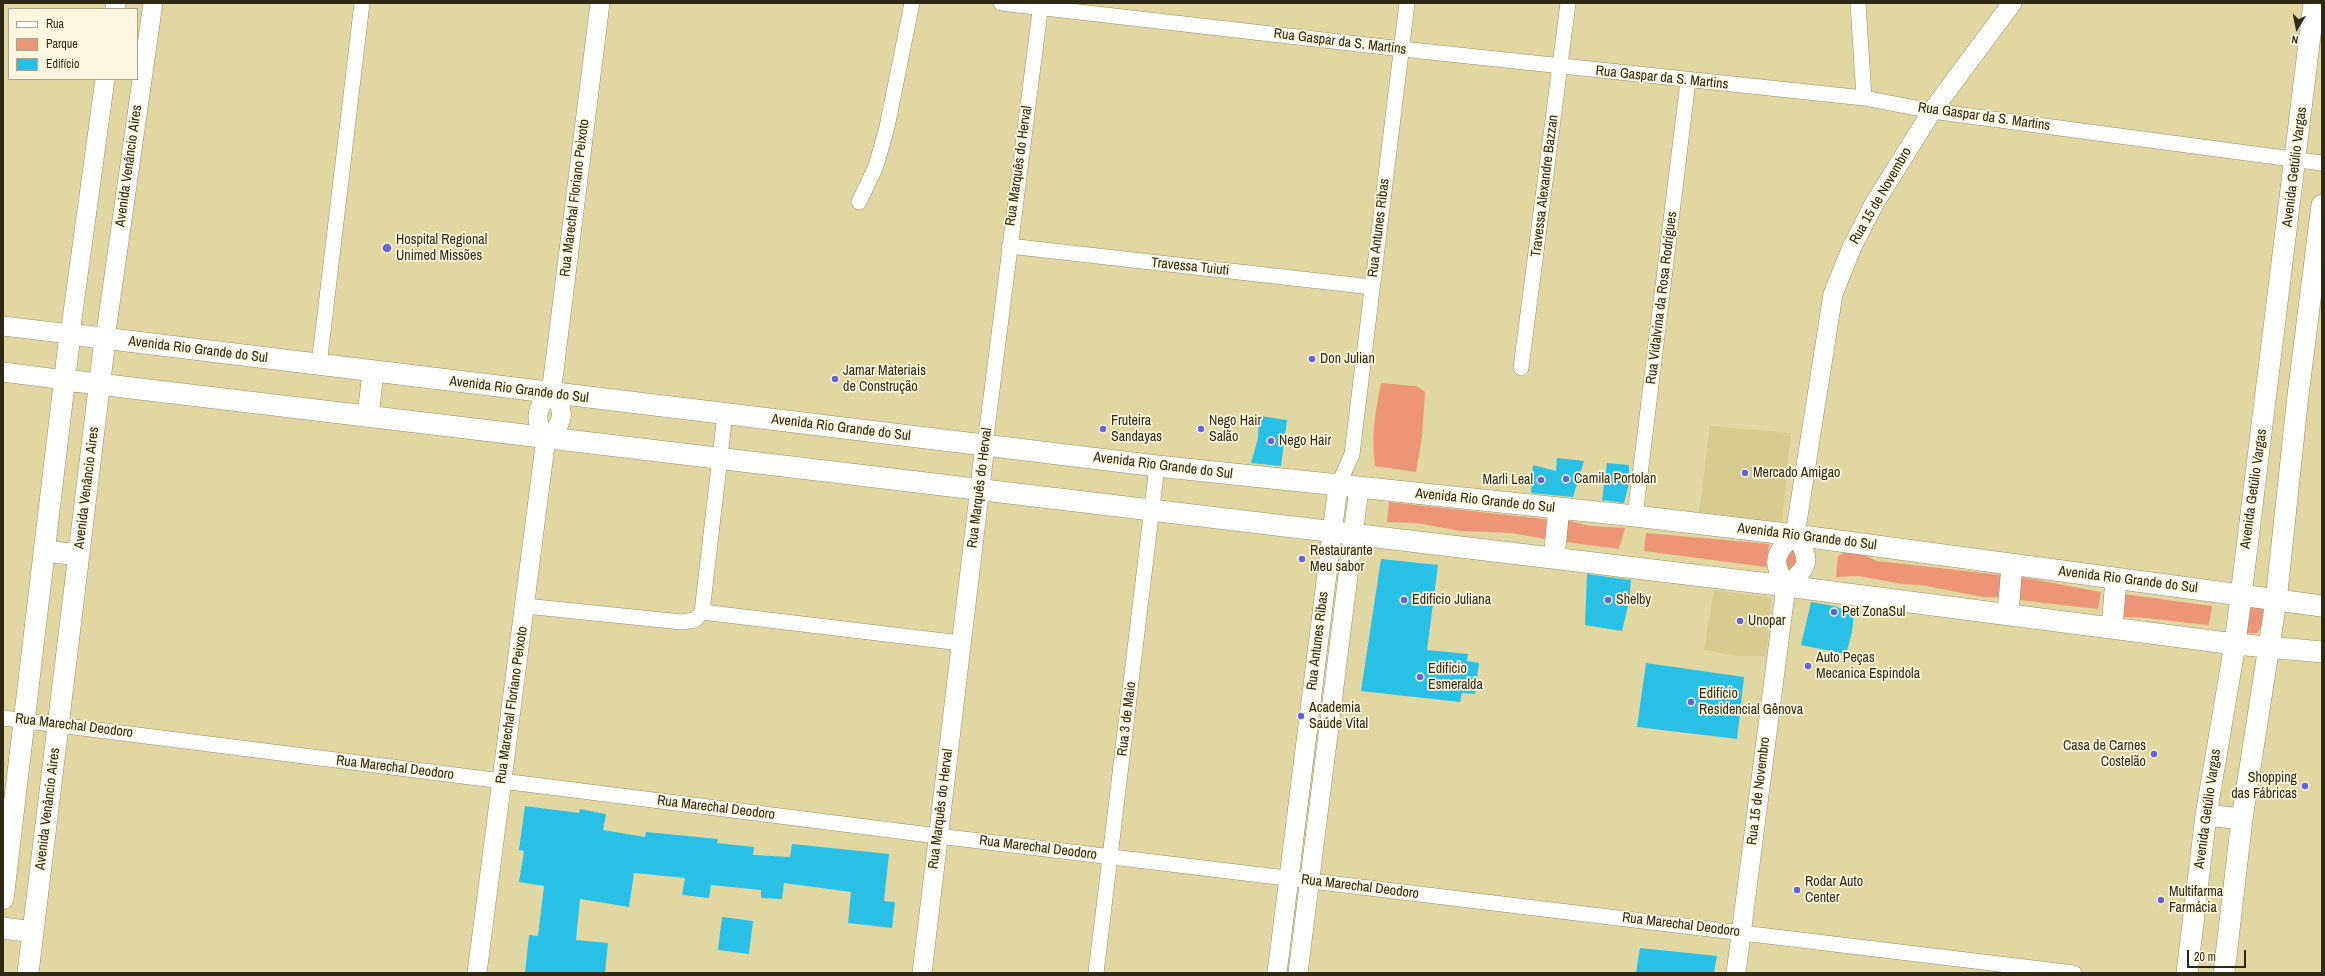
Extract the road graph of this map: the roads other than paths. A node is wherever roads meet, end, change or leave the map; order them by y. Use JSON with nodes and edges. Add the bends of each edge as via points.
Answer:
{"nodes":[{"id":1,"x":153,"y":3,"type":"edge"},
{"id":2,"x":362,"y":3,"type":"edge"},
{"id":3,"x":600,"y":3,"type":"edge"},
{"id":4,"x":912,"y":3,"type":"edge"},
{"id":5,"x":1001,"y":3,"type":"edge"},
{"id":6,"x":1407,"y":3,"type":"edge"},
{"id":7,"x":1568,"y":3,"type":"edge"},
{"id":8,"x":1858,"y":3,"type":"edge"},
{"id":9,"x":2012,"y":3,"type":"edge"},
{"id":10,"x":2314,"y":3,"type":"edge"},
{"id":11,"x":1041,"y":5,"type":"edge"},
{"id":12,"x":1402,"y":49,"type":"junction"},
{"id":13,"x":1560,"y":66,"type":"junction"},
{"id":14,"x":105,"y":80,"type":"edge"},
{"id":15,"x":1688,"y":81,"type":"junction"},
{"id":16,"x":1864,"y":98,"type":"junction"},
{"id":17,"x":1932,"y":111,"type":"junction"},
{"id":18,"x":2296,"y":159,"type":"junction"},
{"id":19,"x":2322,"y":163,"type":"edge"},
{"id":20,"x":859,"y":202,"type":"dead end"},
{"id":21,"x":2322,"y":205,"type":"edge"},
{"id":22,"x":1009,"y":246,"type":"junction"},
{"id":23,"x":1372,"y":287,"type":"junction"},
{"id":24,"x":3,"y":326,"type":"edge"},
{"id":25,"x":70,"y":334,"type":"junction"},
{"id":26,"x":105,"y":338,"type":"junction"},
{"id":27,"x":319,"y":365,"type":"junction"},
{"id":28,"x":1521,"y":368,"type":"dead end"},
{"id":29,"x":3,"y":372,"type":"edge"},
{"id":30,"x":373,"y":372,"type":"junction"},
{"id":31,"x":65,"y":380,"type":"junction"},
{"id":32,"x":99,"y":384,"type":"junction"},
{"id":33,"x":2268,"y":391,"type":"junction"},
{"id":34,"x":550,"y":394,"type":"junction"},
{"id":35,"x":2298,"y":395,"type":"junction"},
{"id":36,"x":725,"y":414,"type":"junction"},
{"id":37,"x":368,"y":416,"type":"junction"},
{"id":38,"x":546,"y":438,"type":"junction"},
{"id":39,"x":985,"y":445,"type":"junction"},
{"id":40,"x":1352,"y":454,"type":"junction"},
{"id":41,"x":720,"y":459,"type":"junction"},
{"id":42,"x":1157,"y":466,"type":"junction"},
{"id":43,"x":1338,"y":486,"type":"junction"},
{"id":44,"x":1359,"y":488,"type":"junction"},
{"id":45,"x":979,"y":490,"type":"junction"},
{"id":46,"x":1559,"y":508,"type":"junction"},
{"id":47,"x":1151,"y":510,"type":"junction"},
{"id":48,"x":1635,"y":516,"type":"junction"},
{"id":49,"x":1332,"y":531,"type":"junction"},
{"id":50,"x":1352,"y":534,"type":"junction"},
{"id":51,"x":1795,"y":535,"type":"junction"},
{"id":52,"x":44,"y":551,"type":"junction"},
{"id":53,"x":79,"y":555,"type":"junction"},
{"id":54,"x":1554,"y":558,"type":"junction"},
{"id":55,"x":2012,"y":565,"type":"junction"},
{"id":56,"x":2116,"y":579,"type":"junction"},
{"id":57,"x":1786,"y":586,"type":"junction"},
{"id":58,"x":2240,"y":595,"type":"junction"},
{"id":59,"x":2276,"y":601,"type":"junction"},
{"id":60,"x":525,"y":606,"type":"junction"},
{"id":61,"x":2322,"y":606,"type":"edge"},
{"id":62,"x":702,"y":612,"type":"junction"},
{"id":63,"x":2008,"y":613,"type":"junction"},
{"id":64,"x":2112,"y":627,"type":"junction"},
{"id":65,"x":961,"y":643,"type":"junction"},
{"id":66,"x":2235,"y":644,"type":"junction"},
{"id":67,"x":2270,"y":646,"type":"junction"},
{"id":68,"x":2322,"y":652,"type":"edge"},
{"id":69,"x":13,"y":719,"type":"edge"},
{"id":70,"x":59,"y":724,"type":"junction"},
{"id":71,"x":502,"y":781,"type":"junction"},
{"id":72,"x":2206,"y":815,"type":"junction"},
{"id":73,"x":2242,"y":819,"type":"junction"},
{"id":74,"x":938,"y":836,"type":"junction"},
{"id":75,"x":1111,"y":857,"type":"junction"},
{"id":76,"x":1289,"y":878,"type":"junction"},
{"id":77,"x":1309,"y":881,"type":"junction"},
{"id":78,"x":3,"y":899,"type":"edge"},
{"id":79,"x":3,"y":928,"type":"edge"},
{"id":80,"x":33,"y":932,"type":"junction"},
{"id":81,"x":1740,"y":932,"type":"junction"},
{"id":82,"x":28,"y":973,"type":"edge"},
{"id":83,"x":477,"y":973,"type":"edge"},
{"id":84,"x":922,"y":973,"type":"edge"},
{"id":85,"x":1096,"y":973,"type":"edge"},
{"id":86,"x":1277,"y":973,"type":"edge"},
{"id":87,"x":1298,"y":973,"type":"edge"},
{"id":88,"x":1736,"y":973,"type":"edge"},
{"id":89,"x":2074,"y":973,"type":"edge"},
{"id":90,"x":2187,"y":973,"type":"edge"},
{"id":91,"x":2224,"y":973,"type":"edge"}],
"edges":[{"from":1,"to":26,"type":"street","name":"Avenida Venâncio Aires"},
{"from":2,"to":27,"type":"street"},
{"from":3,"to":34,"type":"street","name":"Rua Marechal Floriano Peixoto"},
{"from":4,"to":20,"type":"street","via":[[887,127],[876,166]]},
{"from":5,"to":11,"type":"street","name":"Rua Gaspar da S. Martins"},
{"from":6,"to":12,"type":"street","name":"Rua Antunes Ribas"},
{"from":7,"to":13,"type":"street","name":"Travessa Alexandre Bazzan"},
{"from":8,"to":16,"type":"street"},
{"from":9,"to":17,"type":"street","name":"Rua 15 de Novembro"},
{"from":10,"to":18,"type":"main road","name":"Avenida Getúlio Vargas"},
{"from":11,"to":12,"type":"street","name":"Rua Gaspar da S. Martins"},
{"from":11,"to":22,"type":"street","name":"Rua Marquês do Herval"},
{"from":12,"to":13,"type":"street","name":"Rua Gaspar da S. Martins"},
{"from":12,"to":23,"type":"street","name":"Rua Antunes Ribas"},
{"from":13,"to":15,"type":"street","name":"Rua Gaspar da S. Martins"},
{"from":13,"to":28,"type":"street","name":"Travessa Alexandre Bazzan"},
{"from":14,"to":25,"type":"street"},
{"from":15,"to":16,"type":"street","name":"Rua Gaspar da S. Martins"},
{"from":15,"to":48,"type":"street","name":"Rua Vidalvina da Rosa Rodrigues"},
{"from":16,"to":17,"type":"street","name":"Rua Gaspar da S. Martins"},
{"from":17,"to":18,"type":"street","name":"Rua Gaspar da S. Martins"},
{"from":17,"to":51,"type":"street","name":"Rua 15 de Novembro","via":[[1874,204],[1852,247],[1833,294]]},
{"from":18,"to":19,"type":"street","name":"Rua Gaspar da S. Martins"},
{"from":18,"to":33,"type":"main road","name":"Avenida Getúlio Vargas"},
{"from":21,"to":35,"type":"main road"},
{"from":22,"to":23,"type":"street","name":"Travessa Tuiuti"},
{"from":22,"to":39,"type":"street","name":"Rua Marquês do Herval"},
{"from":23,"to":40,"type":"street","name":"Rua Antunes Ribas"},
{"from":24,"to":25,"type":"street","name":"Avenida Rio Grande do Sul"},
{"from":25,"to":26,"type":"main road","name":"Avenida Rio Grande do Sul"},
{"from":25,"to":31,"type":"main road"},
{"from":26,"to":27,"type":"main road","name":"Avenida Rio Grande do Sul"},
{"from":26,"to":32,"type":"main road","name":"Avenida Venâncio Aires"},
{"from":27,"to":30,"type":"main road","name":"Avenida Rio Grande do Sul"},
{"from":29,"to":31,"type":"street"},
{"from":30,"to":34,"type":"main road","name":"Avenida Rio Grande do Sul"},
{"from":30,"to":37,"type":"main road"},
{"from":31,"to":32,"type":"main road"},
{"from":31,"to":52,"type":"main road"},
{"from":32,"to":37,"type":"main road"},
{"from":32,"to":53,"type":"main road","name":"Avenida Venâncio Aires"},
{"from":33,"to":35,"type":"main road"},
{"from":33,"to":58,"type":"main road","name":"Avenida Getúlio Vargas"},
{"from":34,"to":36,"type":"main road","name":"Avenida Rio Grande do Sul"},
{"from":34,"to":38,"type":"street","via":[[559,402],[561,416],[558,428]]},
{"from":35,"to":59,"type":"main road"},
{"from":36,"to":39,"type":"main road","name":"Avenida Rio Grande do Sul"},
{"from":36,"to":41,"type":"street"},
{"from":37,"to":38,"type":"main road"},
{"from":38,"to":41,"type":"main road"},
{"from":38,"to":60,"type":"street","name":"Rua Marechal Floriano Peixoto"},
{"from":39,"to":42,"type":"main road","name":"Avenida Rio Grande do Sul"},
{"from":39,"to":45,"type":"street","name":"Rua Marquês do Herval"},
{"from":40,"to":43,"type":"street","name":"Rua Antunes Ribas"},
{"from":40,"to":44,"type":"street","name":"Rua Antunes Ribas"},
{"from":41,"to":45,"type":"main road"},
{"from":41,"to":62,"type":"street"},
{"from":42,"to":43,"type":"main road","name":"Avenida Rio Grande do Sul"},
{"from":42,"to":47,"type":"street","name":"Rua 3 de Maio"},
{"from":43,"to":44,"type":"main road","name":"Avenida Rio Grande do Sul"},
{"from":43,"to":49,"type":"street","name":"Rua Antunes Ribas"},
{"from":44,"to":46,"type":"main road","name":"Avenida Rio Grande do Sul"},
{"from":44,"to":50,"type":"street","name":"Rua Antunes Ribas"},
{"from":45,"to":47,"type":"main road"},
{"from":45,"to":65,"type":"street","name":"Rua Marquês do Herval"},
{"from":46,"to":48,"type":"main road","name":"Avenida Rio Grande do Sul"},
{"from":46,"to":54,"type":"main road"},
{"from":47,"to":49,"type":"main road"},
{"from":47,"to":75,"type":"street","name":"Rua 3 de Maio"},
{"from":48,"to":51,"type":"main road","name":"Avenida Rio Grande do Sul"},
{"from":49,"to":50,"type":"main road"},
{"from":49,"to":76,"type":"street","name":"Rua Antunes Ribas"},
{"from":50,"to":54,"type":"main road"},
{"from":50,"to":77,"type":"street","name":"Rua Antunes Ribas"},
{"from":51,"to":55,"type":"main road","name":"Avenida Rio Grande do Sul"},
{"from":51,"to":57,"type":"street","via":[[1782,545],[1776,558],[1777,570]]},
{"from":51,"to":57,"type":"street","via":[[1805,550],[1807,563],[1801,573]]},
{"from":52,"to":53,"type":"main road"},
{"from":52,"to":69,"type":"main road"},
{"from":53,"to":70,"type":"main road","name":"Avenida Venâncio Aires"},
{"from":54,"to":57,"type":"main road"},
{"from":55,"to":56,"type":"main road","name":"Avenida Rio Grande do Sul"},
{"from":55,"to":63,"type":"main road"},
{"from":56,"to":58,"type":"main road","name":"Avenida Rio Grande do Sul"},
{"from":56,"to":64,"type":"main road"},
{"from":57,"to":63,"type":"main road"},
{"from":57,"to":81,"type":"street","name":"Rua 15 de Novembro"},
{"from":58,"to":59,"type":"main road","name":"Avenida Rio Grande do Sul"},
{"from":58,"to":66,"type":"main road","name":"Avenida Getúlio Vargas"},
{"from":59,"to":61,"type":"main road","name":"Avenida Rio Grande do Sul"},
{"from":59,"to":67,"type":"main road"},
{"from":60,"to":62,"type":"street","via":[[682,622],[694,620]]},
{"from":60,"to":71,"type":"street","name":"Rua Marechal Floriano Peixoto"},
{"from":62,"to":65,"type":"street"},
{"from":63,"to":64,"type":"main road"},
{"from":64,"to":66,"type":"main road"},
{"from":65,"to":74,"type":"street","name":"Rua Marquês do Herval"},
{"from":66,"to":67,"type":"main road"},
{"from":66,"to":72,"type":"main road","name":"Avenida Getúlio Vargas"},
{"from":67,"to":68,"type":"main road"},
{"from":67,"to":73,"type":"main road"},
{"from":69,"to":70,"type":"street","name":"Rua Marechal Deodoro"},
{"from":69,"to":78,"type":"main road"},
{"from":70,"to":71,"type":"street","name":"Rua Marechal Deodoro"},
{"from":70,"to":80,"type":"main road","name":"Avenida Venâncio Aires"},
{"from":71,"to":74,"type":"street","name":"Rua Marechal Deodoro"},
{"from":71,"to":83,"type":"street","name":"Rua Marechal Floriano Peixoto"},
{"from":72,"to":73,"type":"main road"},
{"from":72,"to":90,"type":"main road","name":"Avenida Getúlio Vargas"},
{"from":73,"to":91,"type":"main road"},
{"from":74,"to":75,"type":"street","name":"Rua Marechal Deodoro"},
{"from":74,"to":84,"type":"street","name":"Rua Marquês do Herval"},
{"from":75,"to":76,"type":"street","name":"Rua Marechal Deodoro"},
{"from":75,"to":85,"type":"street","name":"Rua 3 de Maio"},
{"from":76,"to":77,"type":"street","name":"Rua Marechal Deodoro"},
{"from":76,"to":86,"type":"street","name":"Rua Antunes Ribas"},
{"from":77,"to":81,"type":"street","name":"Rua Marechal Deodoro"},
{"from":77,"to":87,"type":"street","name":"Rua Antunes Ribas"},
{"from":79,"to":80,"type":"main road"},
{"from":80,"to":82,"type":"main road","name":"Avenida Venâncio Aires"},
{"from":81,"to":88,"type":"street","name":"Rua 15 de Novembro"},
{"from":81,"to":89,"type":"street","name":"Rua Marechal Deodoro"}]}
